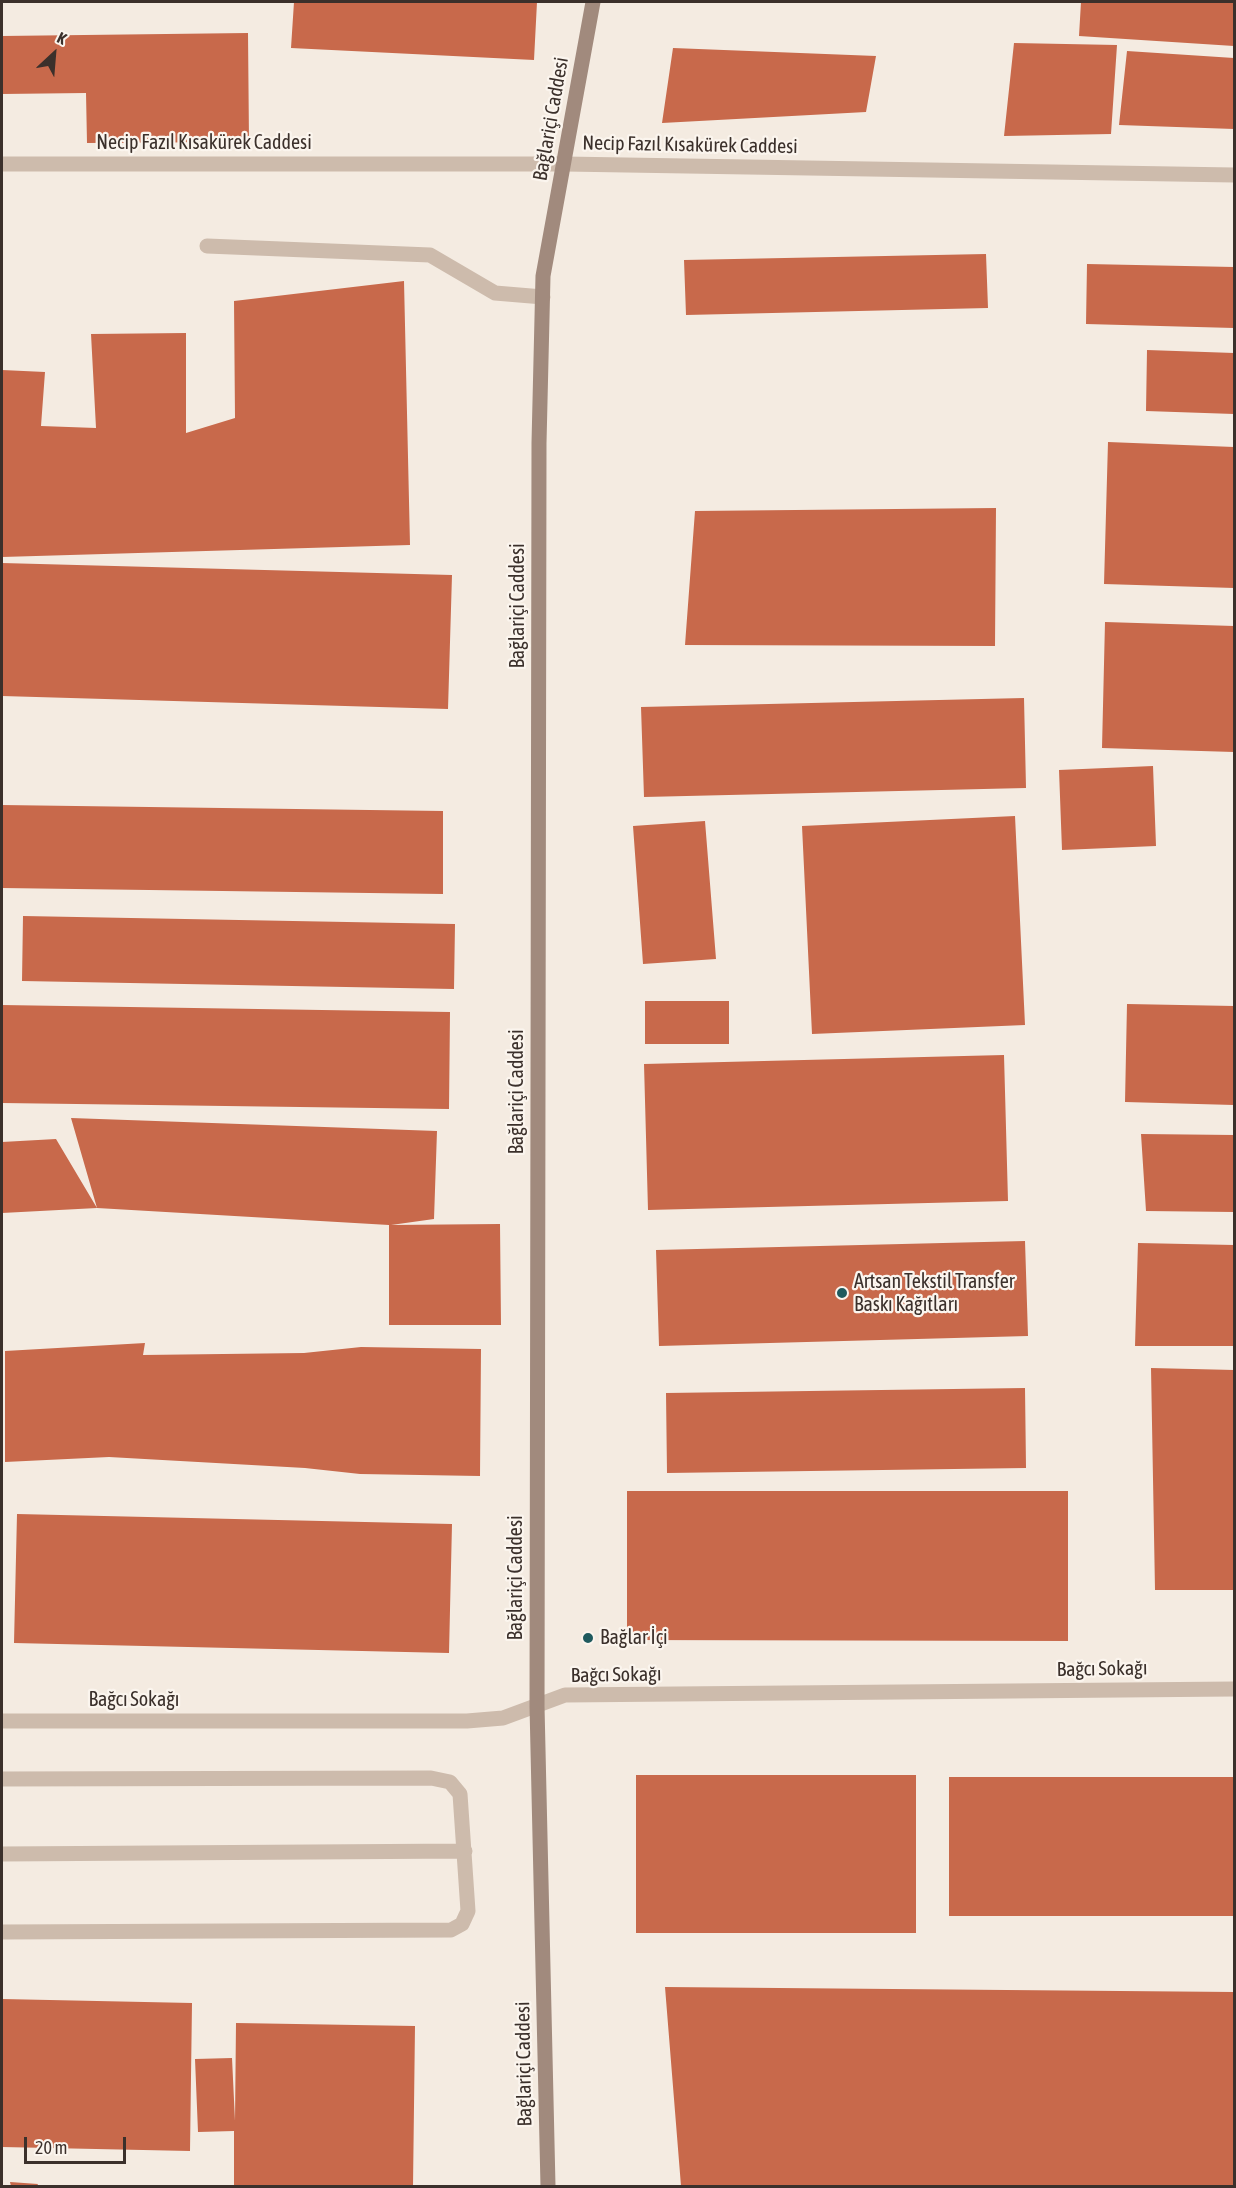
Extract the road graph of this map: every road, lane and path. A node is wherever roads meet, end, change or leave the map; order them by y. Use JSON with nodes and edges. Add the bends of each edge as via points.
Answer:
{"nodes":[{"id":1,"x":593,"y":2,"type":"edge"},
{"id":2,"x":2,"y":164,"type":"edge"},
{"id":3,"x":565,"y":164,"type":"junction"},
{"id":4,"x":1234,"y":175,"type":"edge"},
{"id":5,"x":207,"y":246,"type":"dead end"},
{"id":6,"x":543,"y":297,"type":"junction"},
{"id":7,"x":1234,"y":1689,"type":"edge"},
{"id":8,"x":537,"y":1706,"type":"junction"},
{"id":9,"x":2,"y":1721,"type":"edge"},
{"id":10,"x":2,"y":1779,"type":"edge"},
{"id":11,"x":465,"y":1851,"type":"junction"},
{"id":12,"x":2,"y":1854,"type":"edge"},
{"id":13,"x":2,"y":1932,"type":"edge"},
{"id":14,"x":548,"y":2187,"type":"edge"}],
"edges":[{"from":1,"to":3,"type":"main road","name":"Bağlariçi Caddesi"},
{"from":2,"to":3,"type":"street","name":"Necip Fazıl Kısakürek Caddesi"},
{"from":3,"to":4,"type":"street","name":"Necip Fazıl Kısakürek Caddesi"},
{"from":3,"to":6,"type":"main road","name":"Bağlariçi Caddesi","via":[[543,276]]},
{"from":5,"to":6,"type":"street","via":[[430,255],[495,293]]},
{"from":6,"to":8,"type":"main road","name":"Bağlariçi Caddesi","via":[[539,443]]},
{"from":7,"to":8,"type":"street","name":"Bağcı Sokağı","via":[[565,1695]]},
{"from":8,"to":9,"type":"street","name":"Bağcı Sokağı","via":[[503,1718],[467,1721]]},
{"from":8,"to":14,"type":"main road","name":"Bağlariçi Caddesi"},
{"from":10,"to":11,"type":"street","via":[[431,1778],[450,1782],[460,1794]]},
{"from":11,"to":12,"type":"street"},
{"from":11,"to":13,"type":"street","via":[[468,1911],[462,1924],[452,1930]]}]}
